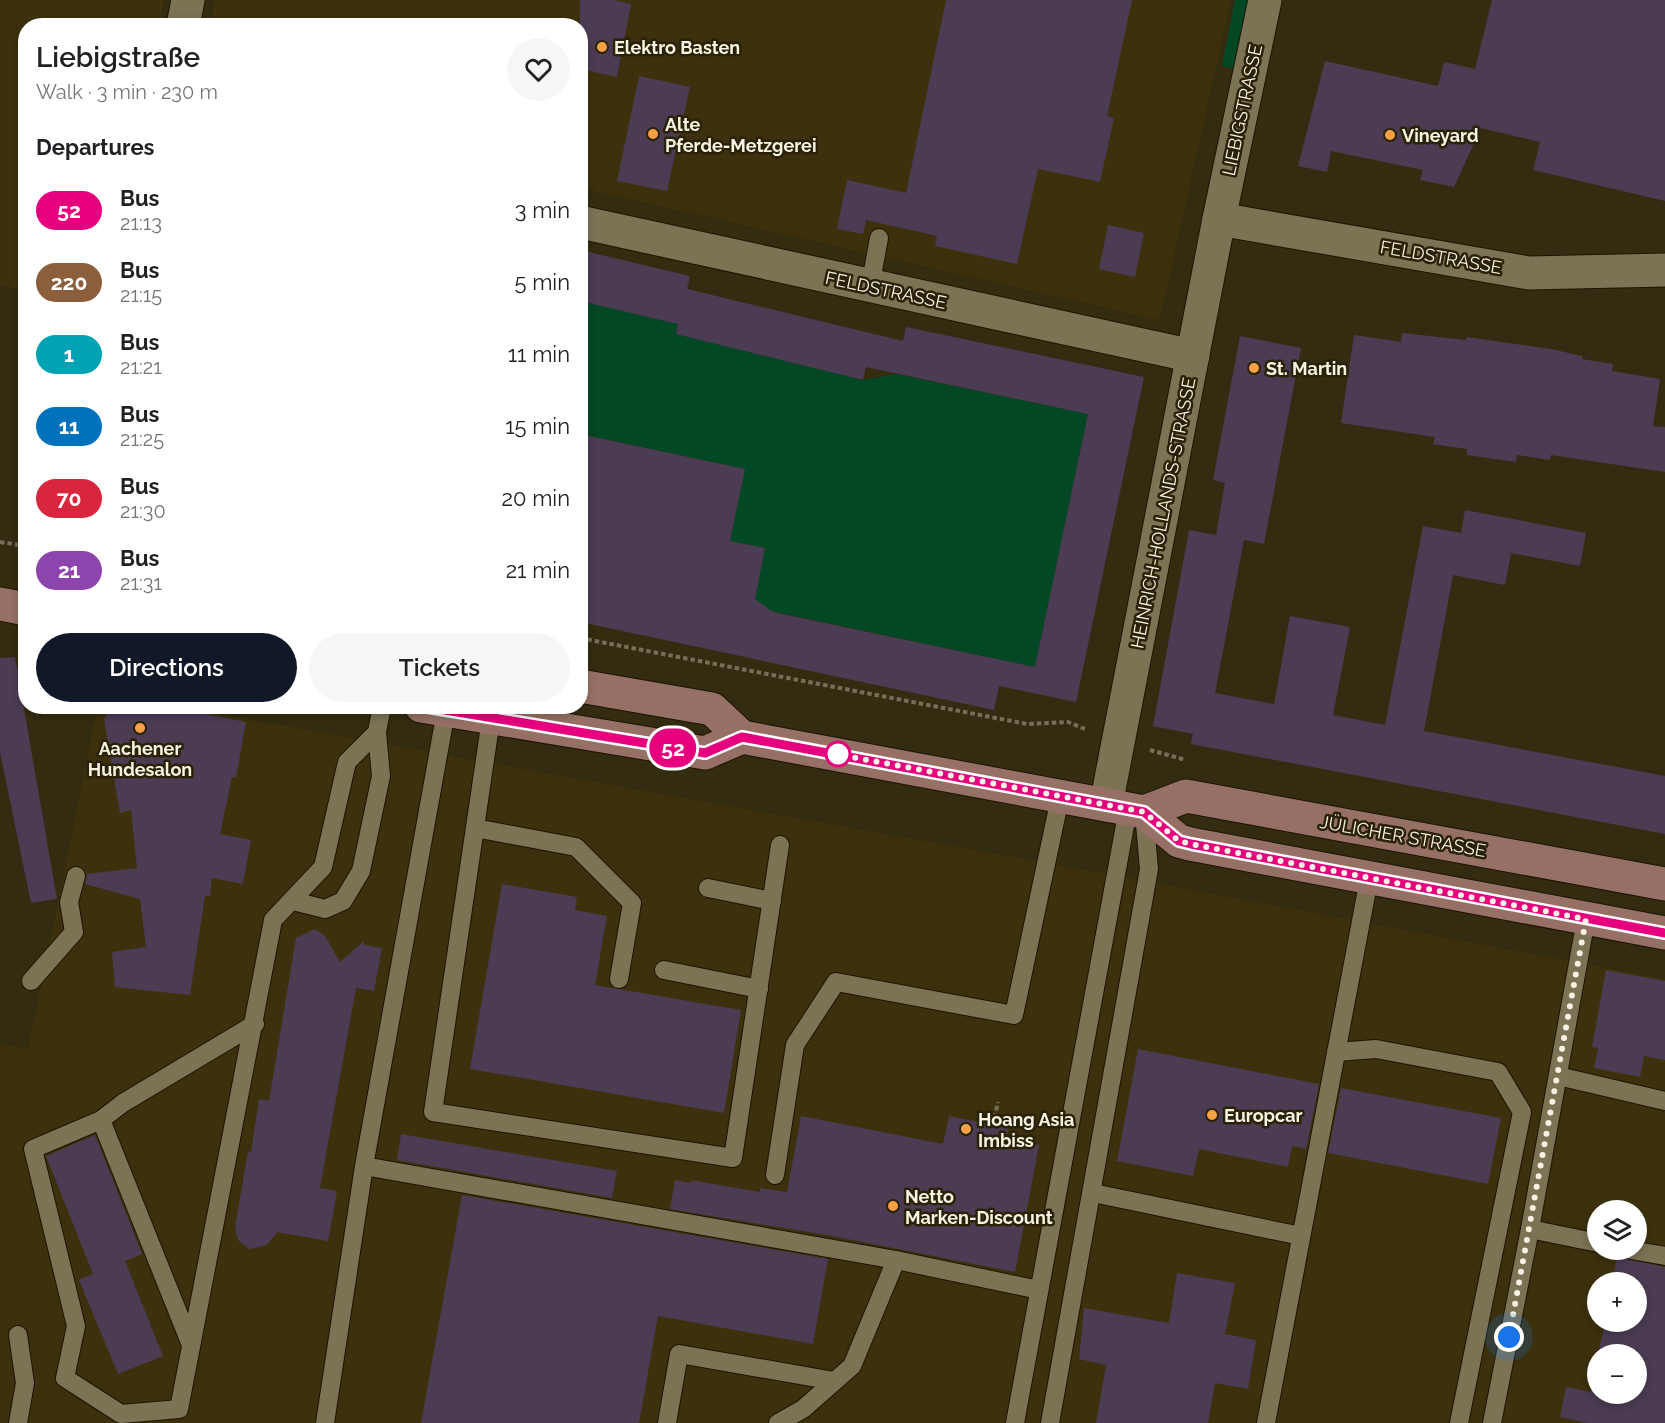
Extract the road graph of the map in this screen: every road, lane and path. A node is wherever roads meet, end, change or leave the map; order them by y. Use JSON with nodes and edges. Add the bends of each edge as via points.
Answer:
{"nodes":[{"id":1,"x":188,"y":0,"type":"edge"},
{"id":2,"x":1265,"y":0,"type":"edge"},
{"id":3,"x":185,"y":18,"type":"edge"},
{"id":4,"x":1219,"y":219,"type":"junction"},
{"id":5,"x":588,"y":224,"type":"edge"},
{"id":6,"x":879,"y":238,"type":"dead end"},
{"id":7,"x":1665,"y":270,"type":"edge"},
{"id":8,"x":870,"y":287,"type":"junction"},
{"id":9,"x":1193,"y":356,"type":"junction"},
{"id":10,"x":0,"y":542,"type":"edge"},
{"id":11,"x":18,"y":545,"type":"edge"},
{"id":12,"x":0,"y":604,"type":"edge"},
{"id":13,"x":18,"y":607,"type":"edge"},
{"id":14,"x":588,"y":640,"type":"edge"},
{"id":15,"x":588,"y":687,"type":"edge"},
{"id":16,"x":380,"y":714,"type":"edge"},
{"id":17,"x":432,"y":714,"type":"edge"},
{"id":18,"x":462,"y":714,"type":"edge"},
{"id":19,"x":491,"y":719,"type":"junction"},
{"id":20,"x":1089,"y":730,"type":"dead end"},
{"id":21,"x":377,"y":732,"type":"junction"},
{"id":22,"x":742,"y":737,"type":"junction"},
{"id":23,"x":1060,"y":798,"type":"junction"},
{"id":24,"x":1126,"y":809,"type":"junction"},
{"id":25,"x":475,"y":828,"type":"junction"},
{"id":26,"x":780,"y":845,"type":"dead end"},
{"id":27,"x":76,"y":876,"type":"dead end"},
{"id":28,"x":1369,"y":879,"type":"junction"},
{"id":29,"x":1665,"y":884,"type":"edge"},
{"id":30,"x":708,"y":888,"type":"dead end"},
{"id":31,"x":772,"y":901,"type":"junction"},
{"id":32,"x":293,"y":902,"type":"junction"},
{"id":33,"x":1586,"y":919,"type":"junction"},
{"id":34,"x":1665,"y":933,"type":"edge"},
{"id":35,"x":664,"y":970,"type":"dead end"},
{"id":36,"x":619,"y":980,"type":"dead end"},
{"id":37,"x":31,"y":981,"type":"dead end"},
{"id":38,"x":759,"y":989,"type":"junction"},
{"id":39,"x":255,"y":1024,"type":"junction"},
{"id":40,"x":1336,"y":1052,"type":"junction"},
{"id":41,"x":1558,"y":1076,"type":"junction"},
{"id":42,"x":1665,"y":1101,"type":"edge"},
{"id":43,"x":998,"y":1102,"type":"dead end"},
{"id":44,"x":101,"y":1120,"type":"junction"},
{"id":45,"x":993,"y":1125,"type":"dead end"},
{"id":46,"x":363,"y":1166,"type":"junction"},
{"id":47,"x":775,"y":1176,"type":"dead end"},
{"id":48,"x":1093,"y":1193,"type":"junction"},
{"id":49,"x":1530,"y":1229,"type":"junction"},
{"id":50,"x":1301,"y":1236,"type":"junction"},
{"id":51,"x":1587,"y":1241,"type":"edge"},
{"id":52,"x":1647,"y":1253,"type":"edge"},
{"id":53,"x":1665,"y":1256,"type":"edge"},
{"id":54,"x":896,"y":1260,"type":"junction"},
{"id":55,"x":1040,"y":1290,"type":"junction"},
{"id":56,"x":18,"y":1335,"type":"dead end"},
{"id":57,"x":191,"y":1345,"type":"junction"},
{"id":58,"x":834,"y":1381,"type":"junction"},
{"id":59,"x":18,"y":1423,"type":"edge"},
{"id":60,"x":325,"y":1423,"type":"edge"},
{"id":61,"x":667,"y":1423,"type":"edge"},
{"id":62,"x":778,"y":1423,"type":"edge"},
{"id":63,"x":1015,"y":1423,"type":"edge"},
{"id":64,"x":1050,"y":1423,"type":"edge"},
{"id":65,"x":1266,"y":1423,"type":"edge"},
{"id":66,"x":1459,"y":1423,"type":"edge"},
{"id":67,"x":1492,"y":1423,"type":"edge"}],
"edges":[{"from":1,"to":3,"type":"street"},
{"from":2,"to":4,"type":"street","name":"LIEBIGSTRASSE"},
{"from":4,"to":7,"type":"street","name":"FELDSTRASSE","via":[[1529,273]]},
{"from":4,"to":9,"type":"street","name":"HEINRICH-HOLLANDS-STRASSE"},
{"from":5,"to":8,"type":"street","name":"FELDSTRASSE"},
{"from":6,"to":8,"type":"lane"},
{"from":8,"to":9,"type":"street","name":"FELDSTRASSE"},
{"from":9,"to":24,"type":"street","name":"HEINRICH-HOLLANDS-STRASSE"},
{"from":10,"to":11,"type":"path"},
{"from":12,"to":13,"type":"main road"},
{"from":14,"to":20,"type":"path","via":[[1027,724],[1068,722]]},
{"from":15,"to":22,"type":"main road","via":[[712,710]]},
{"from":16,"to":21,"type":"lane"},
{"from":17,"to":46,"type":"lane"},
{"from":18,"to":19,"type":"main road"},
{"from":19,"to":22,"type":"main road","via":[[705,753]]},
{"from":19,"to":25,"type":"lane"},
{"from":21,"to":32,"type":"lane","via":[[347,762],[323,867]]},
{"from":21,"to":32,"type":"lane","via":[[381,776],[361,871],[342,901],[325,909]]},
{"from":22,"to":23,"type":"main road"},
{"from":23,"to":24,"type":"main road"},
{"from":23,"to":47,"type":"lane","via":[[1014,1015],[836,982],[795,1045]]},
{"from":24,"to":28,"type":"main road","via":[[1179,841]]},
{"from":24,"to":29,"type":"main road","name":"JÜLICHER STRASSE","via":[[1186,796]]},
{"from":24,"to":48,"type":"lane","via":[[1149,869]]},
{"from":24,"to":55,"type":"lane"},
{"from":25,"to":36,"type":"lane","via":[[576,848],[632,903]]},
{"from":25,"to":38,"type":"lane","via":[[433,1112],[734,1158]]},
{"from":26,"to":31,"type":"lane"},
{"from":27,"to":37,"type":"lane","via":[[69,902],[74,932]]},
{"from":28,"to":33,"type":"main road"},
{"from":28,"to":40,"type":"lane"},
{"from":30,"to":31,"type":"lane"},
{"from":31,"to":38,"type":"lane"},
{"from":32,"to":39,"type":"lane","via":[[273,920]]},
{"from":33,"to":34,"type":"main road"},
{"from":33,"to":41,"type":"lane"},
{"from":35,"to":38,"type":"lane"},
{"from":39,"to":44,"type":"lane"},
{"from":39,"to":57,"type":"lane"},
{"from":40,"to":50,"type":"lane"},
{"from":40,"to":66,"type":"lane","via":[[1376,1049],[1498,1072],[1522,1112]]},
{"from":41,"to":42,"type":"lane"},
{"from":41,"to":49,"type":"lane"},
{"from":43,"to":45,"type":"path"},
{"from":44,"to":57,"type":"lane"},
{"from":44,"to":57,"type":"lane","via":[[33,1149],[75,1326],[65,1378],[121,1414],[179,1408]]},
{"from":46,"to":54,"type":"lane"},
{"from":46,"to":60,"type":"lane"},
{"from":48,"to":50,"type":"lane"},
{"from":48,"to":64,"type":"lane"},
{"from":49,"to":51,"type":"lane"},
{"from":49,"to":67,"type":"lane"},
{"from":50,"to":65,"type":"lane"},
{"from":52,"to":53,"type":"lane"},
{"from":54,"to":55,"type":"lane"},
{"from":54,"to":58,"type":"lane","via":[[852,1366]]},
{"from":55,"to":63,"type":"lane"},
{"from":56,"to":59,"type":"lane","via":[[25,1383]]},
{"from":58,"to":61,"type":"lane","via":[[679,1354]]},
{"from":58,"to":62,"type":"lane","via":[[803,1409]]}]}
